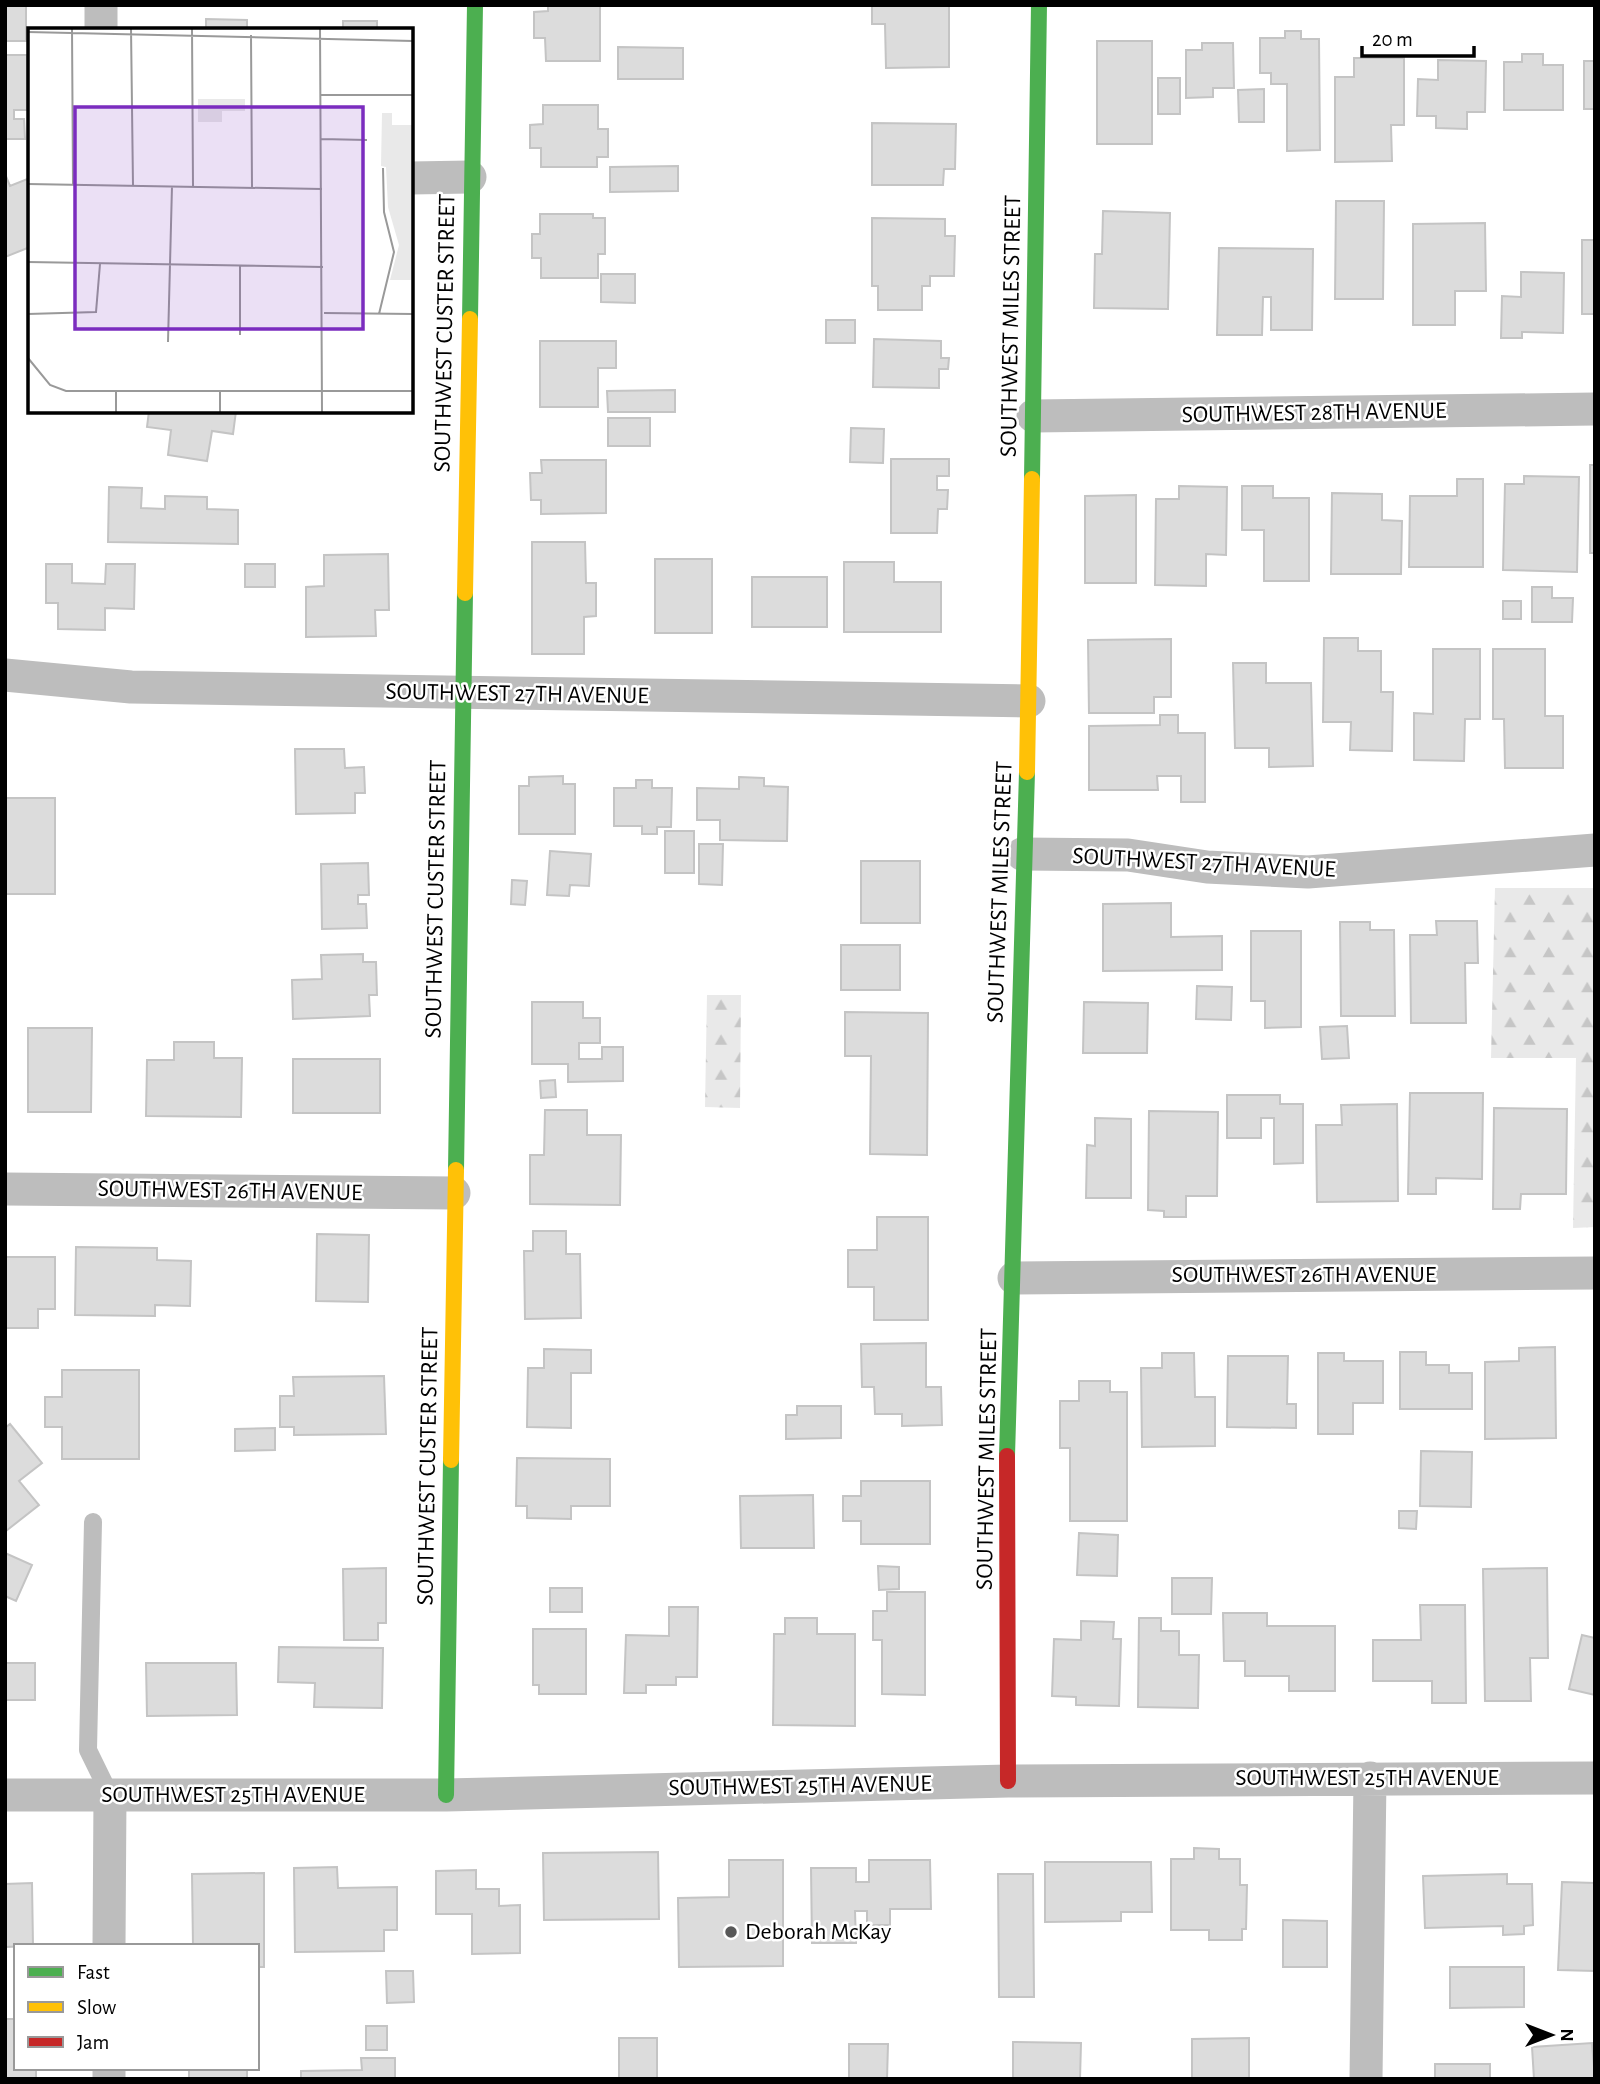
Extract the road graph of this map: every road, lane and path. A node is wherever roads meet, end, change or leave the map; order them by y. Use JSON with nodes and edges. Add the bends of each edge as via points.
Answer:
{"nodes":[{"id":1,"x":101,"y":5,"type":"edge"},
{"id":2,"x":475,"y":5,"type":"edge"},
{"id":3,"x":1039,"y":5,"type":"edge"},
{"id":4,"x":101,"y":28,"type":"edge"},
{"id":5,"x":470,"y":177,"type":"junction"},
{"id":6,"x":413,"y":178,"type":"edge"},
{"id":7,"x":1595,"y":409,"type":"edge"},
{"id":8,"x":1033,"y":416,"type":"junction"},
{"id":9,"x":5,"y":675,"type":"edge"},
{"id":10,"x":462,"y":693,"type":"junction"},
{"id":11,"x":1028,"y":701,"type":"junction"},
{"id":12,"x":1595,"y":850,"type":"edge"},
{"id":13,"x":1022,"y":854,"type":"junction"},
{"id":14,"x":5,"y":1189,"type":"edge"},
{"id":15,"x":454,"y":1193,"type":"junction"},
{"id":16,"x":1595,"y":1273,"type":"edge"},
{"id":17,"x":1014,"y":1278,"type":"junction"},
{"id":18,"x":93,"y":1522,"type":"dead end"},
{"id":19,"x":1370,"y":1777,"type":"junction"},
{"id":20,"x":1595,"y":1777,"type":"edge"},
{"id":21,"x":1008,"y":1781,"type":"junction"},
{"id":22,"x":446,"y":1794,"type":"junction"},
{"id":23,"x":5,"y":1795,"type":"edge"},
{"id":24,"x":110,"y":1795,"type":"junction"},
{"id":25,"x":109,"y":1944,"type":"edge"},
{"id":26,"x":1366,"y":2079,"type":"edge"}],
"edges":[{"from":1,"to":4,"type":"street"},
{"from":2,"to":5,"type":"street","name":"SOUTHWEST CUSTER STREET"},
{"from":3,"to":8,"type":"street","name":"SOUTHWEST MILES STREET"},
{"from":5,"to":6,"type":"street"},
{"from":5,"to":10,"type":"street","name":"SOUTHWEST CUSTER STREET"},
{"from":7,"to":8,"type":"street","name":"SOUTHWEST 28TH AVENUE"},
{"from":8,"to":11,"type":"street","name":"SOUTHWEST MILES STREET"},
{"from":9,"to":10,"type":"street","name":"SOUTHWEST 27TH AVENUE","via":[[131,687]]},
{"from":10,"to":11,"type":"street","name":"SOUTHWEST 27TH AVENUE"},
{"from":10,"to":15,"type":"street","name":"SOUTHWEST CUSTER STREET"},
{"from":11,"to":13,"type":"street","name":"SOUTHWEST MILES STREET"},
{"from":12,"to":13,"type":"street","name":"SOUTHWEST 27TH AVENUE","via":[[1318,872],[1207,867],[1128,855]]},
{"from":13,"to":17,"type":"street","name":"SOUTHWEST MILES STREET"},
{"from":14,"to":15,"type":"street","name":"SOUTHWEST 26TH AVENUE"},
{"from":15,"to":22,"type":"street","name":"SOUTHWEST CUSTER STREET"},
{"from":16,"to":17,"type":"street","name":"SOUTHWEST 26TH AVENUE"},
{"from":17,"to":21,"type":"street","name":"SOUTHWEST MILES STREET","via":[[1007,1456]]},
{"from":18,"to":24,"type":"lane","via":[[88,1750]]},
{"from":19,"to":20,"type":"street","name":"SOUTHWEST 25TH AVENUE"},
{"from":19,"to":21,"type":"street","name":"SOUTHWEST 25TH AVENUE"},
{"from":19,"to":26,"type":"street"},
{"from":21,"to":22,"type":"street","name":"SOUTHWEST 25TH AVENUE"},
{"from":22,"to":24,"type":"street","name":"SOUTHWEST 25TH AVENUE"},
{"from":23,"to":24,"type":"street","name":"SOUTHWEST 25TH AVENUE"},
{"from":24,"to":25,"type":"street"}]}
